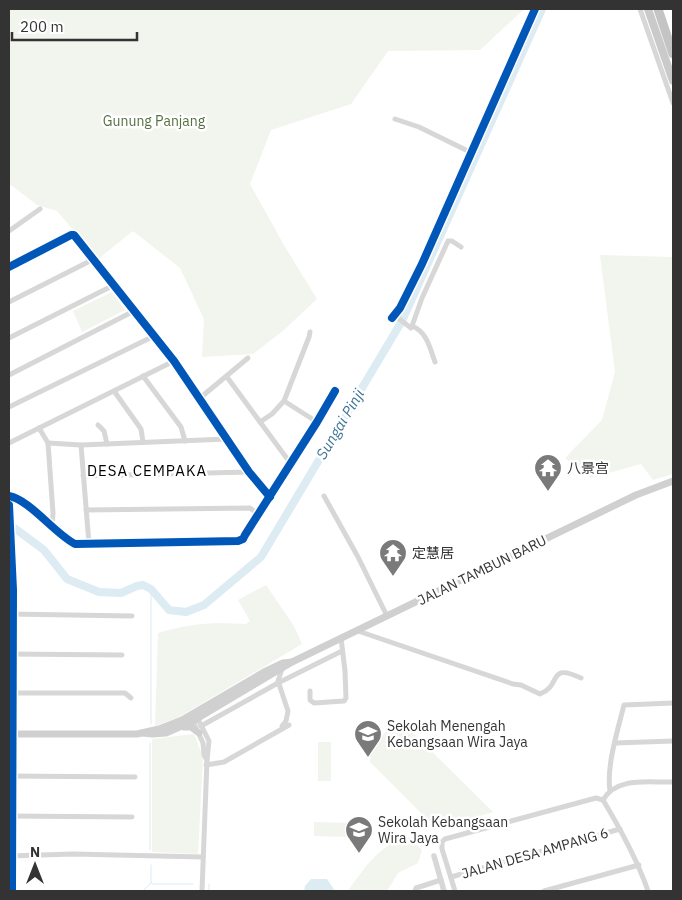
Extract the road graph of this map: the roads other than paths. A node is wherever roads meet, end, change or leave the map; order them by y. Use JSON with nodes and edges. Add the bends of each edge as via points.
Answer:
{"nodes":[{"id":1,"x":535,"y":9,"type":"edge"},
{"id":2,"x":640,"y":9,"type":"edge"},
{"id":3,"x":648,"y":9,"type":"edge"},
{"id":4,"x":658,"y":9,"type":"edge"},
{"id":5,"x":664,"y":9,"type":"edge"},
{"id":6,"x":673,"y":36,"type":"edge"},
{"id":7,"x":673,"y":54,"type":"edge"},
{"id":8,"x":673,"y":81,"type":"edge"},
{"id":9,"x":673,"y":104,"type":"edge"},
{"id":10,"x":395,"y":119,"type":"dead end"},
{"id":11,"x":472,"y":153,"type":"junction"},
{"id":12,"x":40,"y":209,"type":"dead end"},
{"id":13,"x":9,"y":231,"type":"edge"},
{"id":14,"x":461,"y":246,"type":"dead end"},
{"id":15,"x":94,"y":259,"type":"junction"},
{"id":16,"x":9,"y":267,"type":"edge"},
{"id":17,"x":114,"y":285,"type":"junction"},
{"id":18,"x":9,"y":302,"type":"edge"},
{"id":19,"x":134,"y":310,"type":"junction"},
{"id":20,"x":409,"y":325,"type":"junction"},
{"id":21,"x":310,"y":332,"type":"dead end"},
{"id":22,"x":154,"y":336,"type":"junction"},
{"id":23,"x":9,"y":338,"type":"edge"},
{"id":24,"x":248,"y":358,"type":"dead end"},
{"id":25,"x":174,"y":361,"type":"junction"},
{"id":26,"x":435,"y":362,"type":"dead end"},
{"id":27,"x":9,"y":375,"type":"edge"},
{"id":28,"x":143,"y":376,"type":"junction"},
{"id":29,"x":227,"y":377,"type":"junction"},
{"id":30,"x":114,"y":391,"type":"junction"},
{"id":31,"x":335,"y":391,"type":"dead end"},
{"id":32,"x":200,"y":398,"type":"junction"},
{"id":33,"x":284,"y":401,"type":"junction"},
{"id":34,"x":9,"y":408,"type":"edge"},
{"id":35,"x":260,"y":422,"type":"junction"},
{"id":36,"x":317,"y":422,"type":"junction"},
{"id":37,"x":98,"y":425,"type":"dead end"},
{"id":38,"x":39,"y":428,"type":"junction"},
{"id":39,"x":227,"y":439,"type":"junction"},
{"id":40,"x":185,"y":441,"type":"junction"},
{"id":41,"x":143,"y":442,"type":"junction"},
{"id":42,"x":9,"y":443,"type":"edge"},
{"id":43,"x":48,"y":444,"type":"junction"},
{"id":44,"x":107,"y":444,"type":"junction"},
{"id":45,"x":81,"y":445,"type":"junction"},
{"id":46,"x":291,"y":464,"type":"junction"},
{"id":47,"x":249,"y":472,"type":"junction"},
{"id":48,"x":83,"y":476,"type":"junction"},
{"id":49,"x":673,"y":481,"type":"edge"},
{"id":50,"x":9,"y":496,"type":"edge"},
{"id":51,"x":324,"y":496,"type":"dead end"},
{"id":52,"x":270,"y":497,"type":"junction"},
{"id":53,"x":9,"y":505,"type":"edge"},
{"id":54,"x":86,"y":510,"type":"junction"},
{"id":55,"x":10,"y":513,"type":"edge"},
{"id":56,"x":258,"y":514,"type":"junction"},
{"id":57,"x":52,"y":527,"type":"junction"},
{"id":58,"x":89,"y":544,"type":"junction"},
{"id":59,"x":11,"y":614,"type":"edge"},
{"id":60,"x":132,"y":616,"type":"dead end"},
{"id":61,"x":387,"y":616,"type":"junction"},
{"id":62,"x":358,"y":631,"type":"junction"},
{"id":63,"x":341,"y":638,"type":"junction"},
{"id":64,"x":342,"y":651,"type":"junction"},
{"id":65,"x":11,"y":654,"type":"edge"},
{"id":66,"x":122,"y":655,"type":"dead end"},
{"id":67,"x":292,"y":662,"type":"junction"},
{"id":68,"x":282,"y":670,"type":"junction"},
{"id":69,"x":581,"y":678,"type":"dead end"},
{"id":70,"x":262,"y":680,"type":"junction"},
{"id":71,"x":278,"y":682,"type":"junction"},
{"id":72,"x":310,"y":691,"type":"dead end"},
{"id":73,"x":11,"y":693,"type":"edge"},
{"id":74,"x":131,"y":698,"type":"dead end"},
{"id":75,"x":673,"y":703,"type":"edge"},
{"id":76,"x":210,"y":704,"type":"junction"},
{"id":77,"x":195,"y":719,"type":"junction"},
{"id":78,"x":289,"y":724,"type":"dead end"},
{"id":79,"x":176,"y":728,"type":"junction"},
{"id":80,"x":280,"y":728,"type":"junction"},
{"id":81,"x":159,"y":729,"type":"junction"},
{"id":82,"x":200,"y":730,"type":"junction"},
{"id":83,"x":143,"y":733,"type":"junction"},
{"id":84,"x":10,"y":734,"type":"edge"},
{"id":85,"x":673,"y":741,"type":"edge"},
{"id":86,"x":615,"y":743,"type":"junction"},
{"id":87,"x":206,"y":762,"type":"junction"},
{"id":88,"x":10,"y":776,"type":"edge"},
{"id":89,"x":135,"y":777,"type":"dead end"},
{"id":90,"x":673,"y":782,"type":"edge"},
{"id":91,"x":610,"y":791,"type":"junction"},
{"id":92,"x":603,"y":800,"type":"junction"},
{"id":93,"x":11,"y":816,"type":"edge"},
{"id":94,"x":132,"y":817,"type":"dead end"},
{"id":95,"x":620,"y":829,"type":"junction"},
{"id":96,"x":10,"y":856,"type":"edge"},
{"id":97,"x":434,"y":856,"type":"dead end"},
{"id":98,"x":204,"y":857,"type":"junction"},
{"id":99,"x":639,"y":865,"type":"junction"},
{"id":100,"x":448,"y":867,"type":"junction"},
{"id":101,"x":438,"y":870,"type":"junction"},
{"id":102,"x":451,"y":877,"type":"junction"},
{"id":103,"x":441,"y":880,"type":"junction"},
{"id":104,"x":432,"y":883,"type":"junction"},
{"id":105,"x":12,"y":891,"type":"edge"},
{"id":106,"x":202,"y":891,"type":"edge"},
{"id":107,"x":414,"y":891,"type":"edge"},
{"id":108,"x":434,"y":891,"type":"edge"},
{"id":109,"x":444,"y":891,"type":"edge"},
{"id":110,"x":455,"y":891,"type":"edge"},
{"id":111,"x":544,"y":891,"type":"edge"},
{"id":112,"x":648,"y":891,"type":"edge"}],
"edges":[{"from":1,"to":11,"type":"street"},
{"from":2,"to":9,"type":"street"},
{"from":3,"to":8,"type":"main road"},
{"from":4,"to":7,"type":"highway"},
{"from":5,"to":6,"type":"highway"},
{"from":10,"to":11,"type":"street","via":[[424,129]]},
{"from":11,"to":20,"type":"street","via":[[395,317]]},
{"from":12,"to":13,"type":"street"},
{"from":14,"to":20,"type":"street","via":[[448,241]]},
{"from":15,"to":16,"type":"street","via":[[71,235]]},
{"from":15,"to":17,"type":"street"},
{"from":15,"to":18,"type":"street"},
{"from":17,"to":19,"type":"street"},
{"from":17,"to":23,"type":"street"},
{"from":19,"to":22,"type":"street"},
{"from":19,"to":27,"type":"street"},
{"from":20,"to":26,"type":"street","via":[[421,331],[426,338]]},
{"from":21,"to":33,"type":"street"},
{"from":22,"to":25,"type":"street"},
{"from":22,"to":34,"type":"street"},
{"from":24,"to":29,"type":"street"},
{"from":25,"to":28,"type":"street"},
{"from":25,"to":32,"type":"street"},
{"from":28,"to":30,"type":"street"},
{"from":28,"to":40,"type":"street","via":[[181,428]]},
{"from":29,"to":32,"type":"street"},
{"from":29,"to":35,"type":"street"},
{"from":30,"to":38,"type":"street"},
{"from":30,"to":41,"type":"street","via":[[141,429]]},
{"from":31,"to":36,"type":"street"},
{"from":32,"to":39,"type":"street"},
{"from":33,"to":35,"type":"street"},
{"from":33,"to":36,"type":"street"},
{"from":35,"to":46,"type":"street"},
{"from":36,"to":46,"type":"street"},
{"from":37,"to":44,"type":"street","via":[[104,431]]},
{"from":38,"to":42,"type":"street"},
{"from":38,"to":43,"type":"street"},
{"from":39,"to":40,"type":"street"},
{"from":39,"to":47,"type":"street"},
{"from":40,"to":41,"type":"street"},
{"from":41,"to":44,"type":"street"},
{"from":43,"to":45,"type":"street"},
{"from":43,"to":57,"type":"street"},
{"from":44,"to":45,"type":"street"},
{"from":45,"to":48,"type":"street"},
{"from":46,"to":52,"type":"street"},
{"from":47,"to":48,"type":"street"},
{"from":47,"to":52,"type":"street"},
{"from":48,"to":54,"type":"street"},
{"from":49,"to":61,"type":"main road","name":"JALAN TAMBUN BARU"},
{"from":50,"to":57,"type":"street","via":[[25,504]]},
{"from":51,"to":61,"type":"street"},
{"from":52,"to":56,"type":"street"},
{"from":53,"to":55,"type":"street"},
{"from":54,"to":56,"type":"street","via":[[250,508]]},
{"from":54,"to":58,"type":"street"},
{"from":55,"to":59,"type":"street"},
{"from":56,"to":58,"type":"street","via":[[243,539],[238,540]]},
{"from":57,"to":58,"type":"street","via":[[75,544]]},
{"from":59,"to":60,"type":"street"},
{"from":59,"to":65,"type":"street"},
{"from":61,"to":62,"type":"main road","name":"JALAN TAMBUN BARU"},
{"from":62,"to":63,"type":"main road","name":"JALAN TAMBUN BARU"},
{"from":62,"to":69,"type":"street","via":[[540,694],[562,672]]},
{"from":63,"to":64,"type":"street"},
{"from":63,"to":67,"type":"main road","name":"JALAN TAMBUN BARU"},
{"from":64,"to":71,"type":"street"},
{"from":64,"to":72,"type":"street","via":[[344,701],[314,703],[310,700]]},
{"from":65,"to":66,"type":"street"},
{"from":65,"to":73,"type":"street"},
{"from":67,"to":68,"type":"main road","name":"JALAN TAMBUN BARU"},
{"from":67,"to":76,"type":"main road","name":"JALAN TAMBUN BARU","via":[[264,672]]},
{"from":68,"to":70,"type":"main road","name":"JALAN TAMBUN BARU"},
{"from":68,"to":71,"type":"street"},
{"from":70,"to":71,"type":"street"},
{"from":70,"to":77,"type":"main road","name":"JALAN TAMBUN BARU"},
{"from":71,"to":80,"type":"street","via":[[288,710],[286,721]]},
{"from":71,"to":82,"type":"street"},
{"from":73,"to":74,"type":"street","via":[[125,693]]},
{"from":73,"to":84,"type":"street"},
{"from":75,"to":86,"type":"street","via":[[624,705]]},
{"from":76,"to":77,"type":"main road"},
{"from":76,"to":81,"type":"main road"},
{"from":77,"to":79,"type":"main road"},
{"from":77,"to":81,"type":"main road"},
{"from":77,"to":82,"type":"street"},
{"from":78,"to":80,"type":"street"},
{"from":79,"to":82,"type":"main road"},
{"from":79,"to":83,"type":"main road","via":[[158,734]]},
{"from":80,"to":87,"type":"street","via":[[224,762]]},
{"from":81,"to":83,"type":"main road"},
{"from":82,"to":87,"type":"street"},
{"from":83,"to":84,"type":"main road"},
{"from":84,"to":88,"type":"street"},
{"from":85,"to":86,"type":"street"},
{"from":86,"to":91,"type":"street","via":[[608,781]]},
{"from":87,"to":98,"type":"street"},
{"from":88,"to":89,"type":"street"},
{"from":88,"to":93,"type":"street"},
{"from":90,"to":91,"type":"street","via":[[623,784]]},
{"from":91,"to":92,"type":"street"},
{"from":92,"to":95,"type":"street"},
{"from":92,"to":100,"type":"street","via":[[596,798],[445,839],[442,849]]},
{"from":93,"to":94,"type":"street"},
{"from":93,"to":96,"type":"street"},
{"from":95,"to":99,"type":"street"},
{"from":95,"to":102,"type":"street","name":"JALAN DESA AMPANG 6"},
{"from":96,"to":98,"type":"street"},
{"from":96,"to":105,"type":"street"},
{"from":97,"to":101,"type":"street"},
{"from":98,"to":106,"type":"street"},
{"from":99,"to":111,"type":"street"},
{"from":99,"to":112,"type":"street"},
{"from":100,"to":101,"type":"street"},
{"from":100,"to":102,"type":"street"},
{"from":101,"to":103,"type":"street"},
{"from":102,"to":110,"type":"street"},
{"from":103,"to":104,"type":"street"},
{"from":103,"to":109,"type":"street"},
{"from":104,"to":107,"type":"street"},
{"from":104,"to":108,"type":"street"}]}
